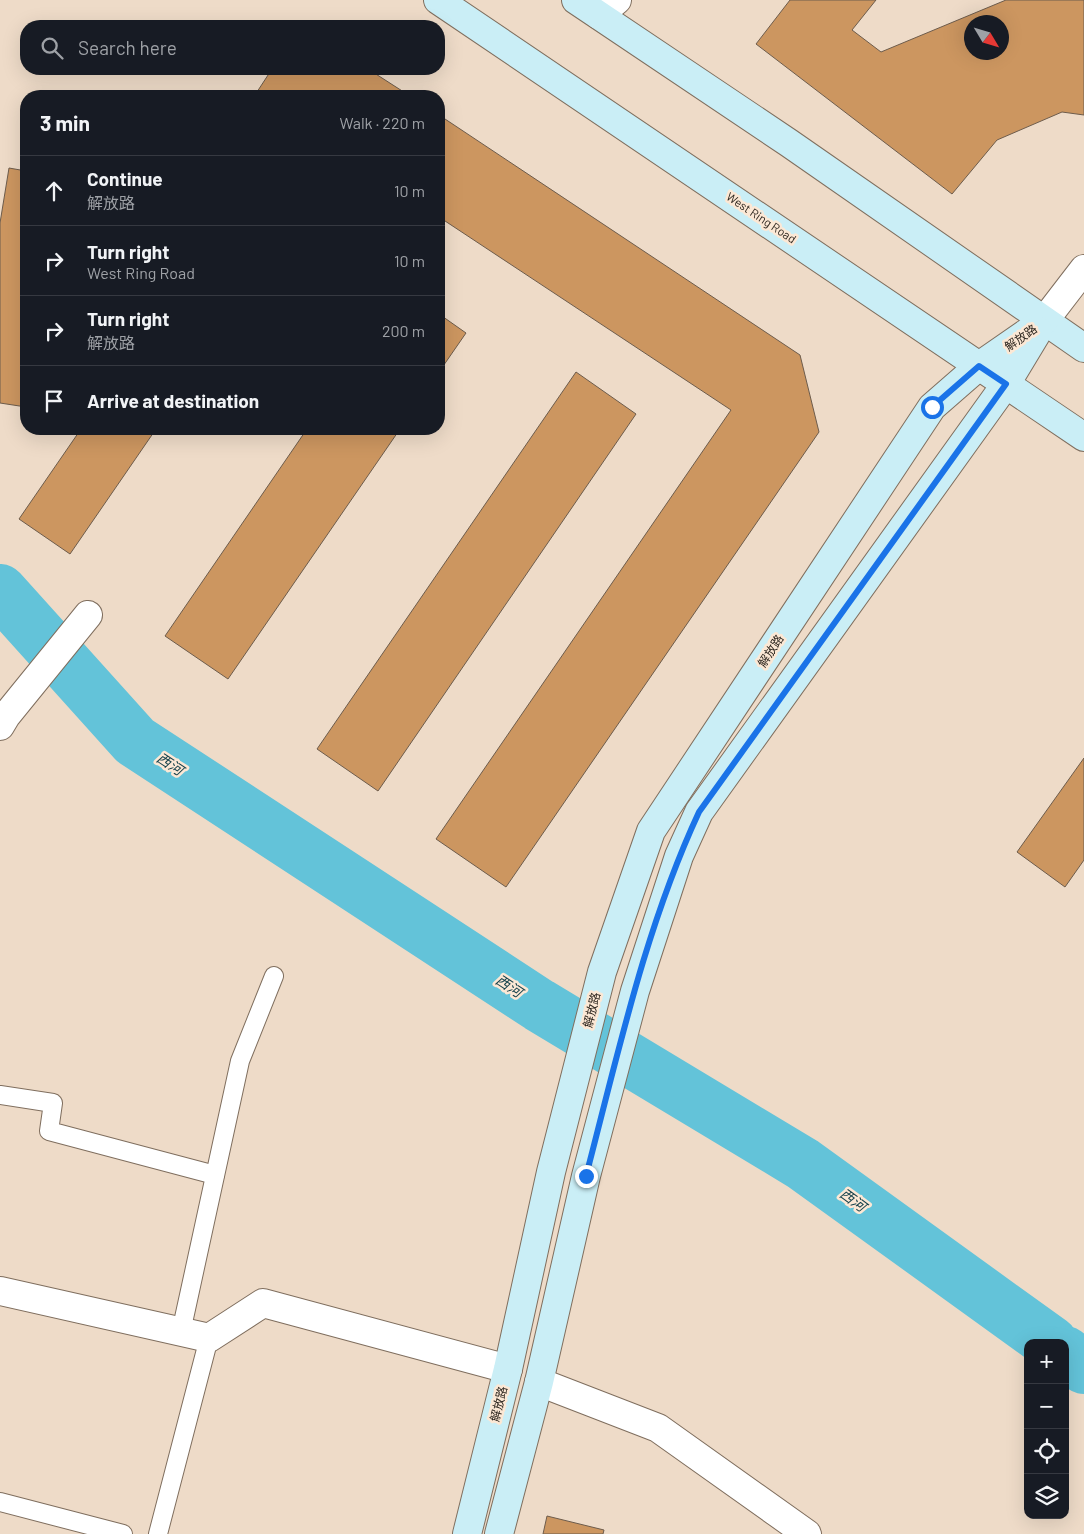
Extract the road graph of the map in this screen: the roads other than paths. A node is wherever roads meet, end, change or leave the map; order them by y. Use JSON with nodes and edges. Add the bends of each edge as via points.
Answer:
{"nodes":[{"id":1,"x":438,"y":0,"type":"edge"},
{"id":2,"x":576,"y":0,"type":"edge"},
{"id":3,"x":608,"y":8,"type":"edge"},
{"id":4,"x":1084,"y":269,"type":"edge"},
{"id":5,"x":1044,"y":321,"type":"junction"},
{"id":6,"x":1084,"y":348,"type":"edge"},
{"id":7,"x":979,"y":366,"type":"junction"},
{"id":8,"x":1006,"y":384,"type":"junction"},
{"id":9,"x":1084,"y":437,"type":"edge"},
{"id":10,"x":88,"y":615,"type":"dead end"},
{"id":11,"x":3,"y":721,"type":"edge"},
{"id":12,"x":274,"y":976,"type":"dead end"},
{"id":13,"x":0,"y":1094,"type":"edge"},
{"id":14,"x":216,"y":1175,"type":"junction"},
{"id":15,"x":0,"y":1291,"type":"edge"},
{"id":16,"x":181,"y":1332,"type":"junction"},
{"id":17,"x":208,"y":1338,"type":"junction"},
{"id":18,"x":508,"y":1369,"type":"junction"},
{"id":19,"x":539,"y":1382,"type":"junction"},
{"id":20,"x":0,"y":1502,"type":"edge"},
{"id":21,"x":123,"y":1534,"type":"edge"},
{"id":22,"x":158,"y":1534,"type":"edge"},
{"id":23,"x":467,"y":1534,"type":"edge"},
{"id":24,"x":499,"y":1534,"type":"edge"},
{"id":25,"x":807,"y":1534,"type":"edge"}],
"edges":[{"from":1,"to":7,"type":"street","name":"West Ring Road"},
{"from":2,"to":3,"type":"street"},
{"from":3,"to":5,"type":"street","via":[[796,149]]},
{"from":4,"to":5,"type":"street"},
{"from":5,"to":6,"type":"street"},
{"from":5,"to":7,"type":"street","name":"解放路"},
{"from":5,"to":8,"type":"street","name":"解放路"},
{"from":7,"to":8,"type":"street","name":"West Ring Road"},
{"from":7,"to":18,"type":"street","name":"解放路","via":[[932,407],[651,832],[602,972],[551,1172]]},
{"from":8,"to":9,"type":"street","name":"West Ring Road"},
{"from":8,"to":19,"type":"street","name":"解放路","via":[[699,812],[679,856],[634,992],[586,1176]]},
{"from":10,"to":11,"type":"street"},
{"from":12,"to":14,"type":"lane","via":[[240,1061]]},
{"from":13,"to":14,"type":"lane","via":[[52,1103],[49,1130]]},
{"from":14,"to":16,"type":"lane"},
{"from":15,"to":16,"type":"street"},
{"from":16,"to":17,"type":"street"},
{"from":17,"to":18,"type":"street","via":[[263,1304]]},
{"from":17,"to":22,"type":"lane"},
{"from":18,"to":23,"type":"street","name":"解放路"},
{"from":19,"to":24,"type":"street","name":"解放路"},
{"from":19,"to":25,"type":"street","via":[[658,1428]]},
{"from":20,"to":21,"type":"lane"}]}
